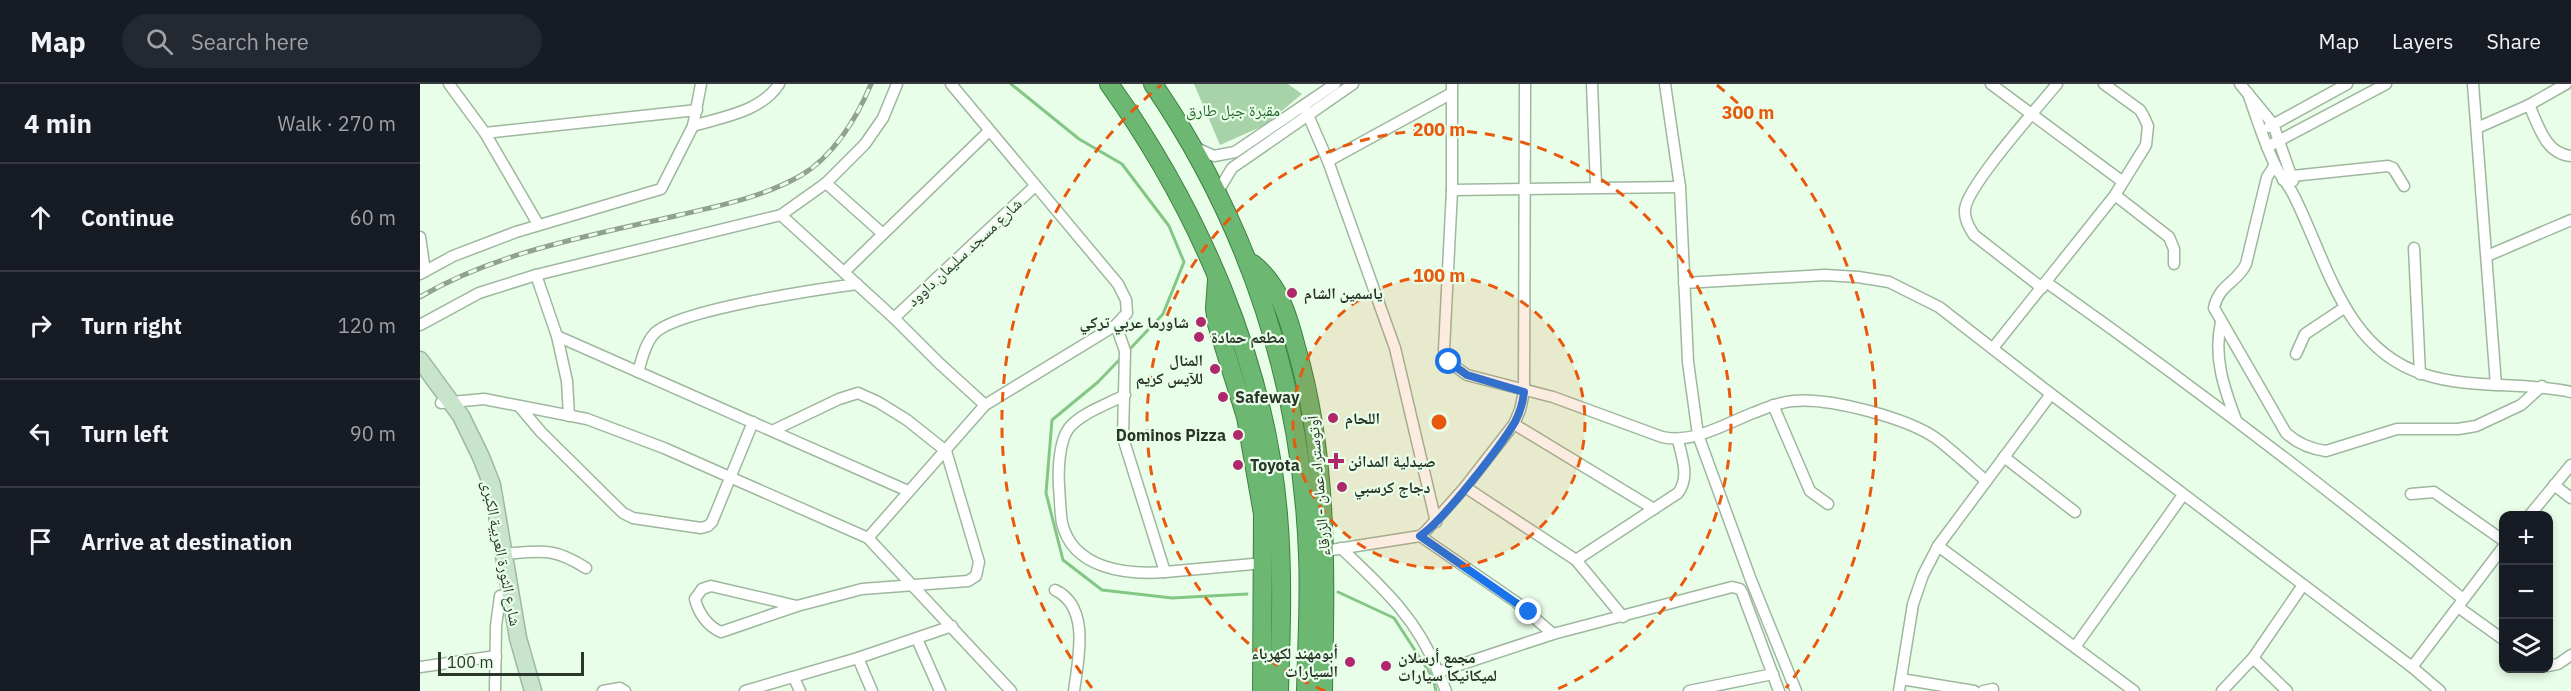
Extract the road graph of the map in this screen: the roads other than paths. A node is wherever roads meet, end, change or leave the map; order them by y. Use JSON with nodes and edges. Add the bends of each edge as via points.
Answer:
{"nodes":[{"id":1,"x":449,"y":84,"type":"edge"},
{"id":2,"x":701,"y":84,"type":"edge"},
{"id":3,"x":779,"y":84,"type":"edge"},
{"id":4,"x":897,"y":84,"type":"edge"},
{"id":5,"x":951,"y":84,"type":"edge"},
{"id":6,"x":1109,"y":84,"type":"edge"},
{"id":7,"x":1153,"y":84,"type":"edge"},
{"id":8,"x":1335,"y":84,"type":"edge"},
{"id":9,"x":1353,"y":84,"type":"edge"},
{"id":10,"x":1525,"y":84,"type":"edge"},
{"id":11,"x":1592,"y":84,"type":"edge"},
{"id":12,"x":1665,"y":84,"type":"edge"},
{"id":13,"x":1991,"y":84,"type":"edge"},
{"id":14,"x":2057,"y":84,"type":"edge"},
{"id":15,"x":2348,"y":84,"type":"edge"},
{"id":16,"x":2386,"y":84,"type":"edge"},
{"id":17,"x":2473,"y":84,"type":"edge"},
{"id":18,"x":2566,"y":84,"type":"edge"},
{"id":19,"x":2110,"y":85,"type":"edge"},
{"id":20,"x":2244,"y":88,"type":"edge"},
{"id":21,"x":1452,"y":89,"type":"edge"},
{"id":22,"x":2529,"y":105,"type":"junction"},
{"id":23,"x":697,"y":110,"type":"junction"},
{"id":24,"x":1306,"y":112,"type":"junction"},
{"id":25,"x":2031,"y":114,"type":"junction"},
{"id":26,"x":2273,"y":124,"type":"junction"},
{"id":27,"x":693,"y":126,"type":"junction"},
{"id":28,"x":2477,"y":128,"type":"junction"},
{"id":29,"x":989,"y":130,"type":"junction"},
{"id":30,"x":2261,"y":130,"type":"junction"},
{"id":31,"x":485,"y":133,"type":"junction"},
{"id":32,"x":2281,"y":141,"type":"junction"},
{"id":33,"x":1194,"y":147,"type":"junction"},
{"id":34,"x":2267,"y":147,"type":"junction"},
{"id":35,"x":2571,"y":156,"type":"edge"},
{"id":36,"x":1328,"y":161,"type":"junction"},
{"id":37,"x":2275,"y":165,"type":"junction"},
{"id":38,"x":2288,"y":178,"type":"junction"},
{"id":39,"x":2123,"y":182,"type":"junction"},
{"id":40,"x":826,"y":183,"type":"junction"},
{"id":41,"x":1035,"y":186,"type":"junction"},
{"id":42,"x":1596,"y":186,"type":"junction"},
{"id":43,"x":2404,"y":186,"type":"dead end"},
{"id":44,"x":1680,"y":187,"type":"junction"},
{"id":45,"x":1524,"y":189,"type":"junction"},
{"id":46,"x":1452,"y":190,"type":"junction"},
{"id":47,"x":1217,"y":192,"type":"junction"},
{"id":48,"x":2115,"y":195,"type":"junction"},
{"id":49,"x":781,"y":215,"type":"junction"},
{"id":50,"x":2571,"y":220,"type":"edge"},
{"id":51,"x":538,"y":224,"type":"junction"},
{"id":52,"x":884,"y":234,"type":"junction"},
{"id":53,"x":420,"y":237,"type":"edge"},
{"id":54,"x":2414,"y":248,"type":"dead end"},
{"id":55,"x":2487,"y":256,"type":"junction"},
{"id":56,"x":1248,"y":261,"type":"junction"},
{"id":57,"x":2174,"y":264,"type":"dead end"},
{"id":58,"x":423,"y":272,"type":"edge"},
{"id":59,"x":844,"y":272,"type":"junction"},
{"id":60,"x":536,"y":275,"type":"junction"},
{"id":61,"x":1684,"y":283,"type":"junction"},
{"id":62,"x":857,"y":284,"type":"junction"},
{"id":63,"x":2044,"y":285,"type":"junction"},
{"id":64,"x":2344,"y":308,"type":"junction"},
{"id":65,"x":894,"y":318,"type":"junction"},
{"id":66,"x":2221,"y":322,"type":"junction"},
{"id":67,"x":420,"y":325,"type":"edge"},
{"id":68,"x":1116,"y":325,"type":"junction"},
{"id":69,"x":557,"y":336,"type":"junction"},
{"id":70,"x":1994,"y":348,"type":"junction"},
{"id":71,"x":2296,"y":354,"type":"dead end"},
{"id":72,"x":420,"y":360,"type":"edge"},
{"id":73,"x":638,"y":372,"type":"junction"},
{"id":74,"x":2420,"y":374,"type":"junction"},
{"id":75,"x":420,"y":376,"type":"edge"},
{"id":76,"x":2496,"y":385,"type":"junction"},
{"id":77,"x":2542,"y":386,"type":"junction"},
{"id":78,"x":1524,"y":392,"type":"junction"},
{"id":79,"x":2571,"y":392,"type":"edge"},
{"id":80,"x":1125,"y":394,"type":"junction"},
{"id":81,"x":2051,"y":394,"type":"junction"},
{"id":82,"x":447,"y":402,"type":"junction"},
{"id":83,"x":985,"y":405,"type":"junction"},
{"id":84,"x":1311,"y":405,"type":"junction"},
{"id":85,"x":1773,"y":405,"type":"junction"},
{"id":86,"x":519,"y":406,"type":"junction"},
{"id":87,"x":1292,"y":408,"type":"junction"},
{"id":88,"x":1254,"y":415,"type":"junction"},
{"id":89,"x":569,"y":416,"type":"junction"},
{"id":90,"x":2236,"y":420,"type":"junction"},
{"id":91,"x":753,"y":422,"type":"junction"},
{"id":92,"x":1514,"y":424,"type":"junction"},
{"id":93,"x":774,"y":430,"type":"junction"},
{"id":94,"x":1698,"y":435,"type":"junction"},
{"id":95,"x":1678,"y":440,"type":"junction"},
{"id":96,"x":946,"y":451,"type":"junction"},
{"id":97,"x":2004,"y":457,"type":"junction"},
{"id":98,"x":2571,"y":465,"type":"edge"},
{"id":99,"x":731,"y":477,"type":"junction"},
{"id":100,"x":1986,"y":481,"type":"junction"},
{"id":101,"x":2554,"y":486,"type":"junction"},
{"id":102,"x":1465,"y":487,"type":"junction"},
{"id":103,"x":908,"y":491,"type":"junction"},
{"id":104,"x":2411,"y":494,"type":"dead end"},
{"id":105,"x":2183,"y":495,"type":"junction"},
{"id":106,"x":2571,"y":498,"type":"edge"},
{"id":107,"x":1828,"y":504,"type":"dead end"},
{"id":108,"x":1653,"y":509,"type":"junction"},
{"id":109,"x":2533,"y":511,"type":"edge"},
{"id":110,"x":2075,"y":512,"type":"dead end"},
{"id":111,"x":1436,"y":522,"type":"junction"},
{"id":112,"x":1420,"y":536,"type":"junction"},
{"id":113,"x":868,"y":538,"type":"junction"},
{"id":114,"x":2499,"y":538,"type":"edge"},
{"id":115,"x":1938,"y":546,"type":"junction"},
{"id":116,"x":1333,"y":549,"type":"junction"},
{"id":117,"x":2499,"y":553,"type":"edge"},
{"id":118,"x":504,"y":554,"type":"junction"},
{"id":119,"x":1576,"y":560,"type":"junction"},
{"id":120,"x":1264,"y":563,"type":"junction"},
{"id":121,"x":586,"y":568,"type":"dead end"},
{"id":122,"x":1165,"y":572,"type":"junction"},
{"id":123,"x":910,"y":583,"type":"junction"},
{"id":124,"x":2303,"y":585,"type":"junction"},
{"id":125,"x":1055,"y":590,"type":"dead end"},
{"id":126,"x":500,"y":596,"type":"junction"},
{"id":127,"x":2461,"y":603,"type":"junction"},
{"id":128,"x":796,"y":606,"type":"junction"},
{"id":129,"x":1623,"y":616,"type":"junction"},
{"id":130,"x":952,"y":626,"type":"junction"},
{"id":131,"x":1553,"y":634,"type":"junction"},
{"id":132,"x":2499,"y":636,"type":"edge"},
{"id":133,"x":918,"y":639,"type":"junction"},
{"id":134,"x":2075,"y":647,"type":"junction"},
{"id":135,"x":2571,"y":655,"type":"edge"},
{"id":136,"x":496,"y":656,"type":"junction"},
{"id":137,"x":858,"y":658,"type":"junction"},
{"id":138,"x":2253,"y":658,"type":"junction"},
{"id":139,"x":2553,"y":665,"type":"edge"},
{"id":140,"x":420,"y":667,"type":"edge"},
{"id":141,"x":2412,"y":667,"type":"junction"},
{"id":142,"x":1438,"y":672,"type":"junction"},
{"id":143,"x":1773,"y":674,"type":"junction"},
{"id":144,"x":794,"y":678,"type":"junction"},
{"id":145,"x":1901,"y":679,"type":"junction"},
{"id":146,"x":495,"y":691,"type":"edge"},
{"id":147,"x":525,"y":691,"type":"edge"},
{"id":148,"x":533,"y":691,"type":"edge"},
{"id":149,"x":603,"y":691,"type":"edge"},
{"id":150,"x":625,"y":691,"type":"edge"},
{"id":151,"x":745,"y":691,"type":"edge"},
{"id":152,"x":800,"y":691,"type":"edge"},
{"id":153,"x":872,"y":691,"type":"edge"},
{"id":154,"x":940,"y":691,"type":"edge"},
{"id":155,"x":1011,"y":691,"type":"edge"},
{"id":156,"x":1074,"y":691,"type":"edge"},
{"id":157,"x":1262,"y":691,"type":"edge"},
{"id":158,"x":1279,"y":691,"type":"edge"},
{"id":159,"x":1306,"y":691,"type":"edge"},
{"id":160,"x":1323,"y":691,"type":"edge"},
{"id":161,"x":1446,"y":691,"type":"edge"},
{"id":162,"x":1689,"y":691,"type":"edge"},
{"id":163,"x":1779,"y":691,"type":"edge"},
{"id":164,"x":1796,"y":691,"type":"edge"},
{"id":165,"x":1899,"y":691,"type":"edge"},
{"id":166,"x":1974,"y":691,"type":"edge"},
{"id":167,"x":2134,"y":691,"type":"edge"},
{"id":168,"x":2222,"y":691,"type":"edge"},
{"id":169,"x":2287,"y":691,"type":"edge"},
{"id":170,"x":2440,"y":691,"type":"edge"}],
"edges":[{"from":1,"to":31,"type":"street"},
{"from":2,"to":23,"type":"street"},
{"from":3,"to":27,"type":"street","via":[[758,104]]},
{"from":4,"to":40,"type":"street","via":[[873,134]]},
{"from":5,"to":29,"type":"street"},
{"from":6,"to":88,"type":"highway","via":[[1164,168],[1217,275],[1234,318]]},
{"from":7,"to":33,"type":"highway","name":"أوتوستراد عمان - الزرقاء"},
{"from":8,"to":24,"type":"street"},
{"from":9,"to":24,"type":"street"},
{"from":10,"to":45,"type":"street"},
{"from":11,"to":42,"type":"street"},
{"from":12,"to":44,"type":"street"},
{"from":13,"to":25,"type":"street"},
{"from":14,"to":25,"type":"street"},
{"from":15,"to":26,"type":"street"},
{"from":16,"to":32,"type":"street"},
{"from":17,"to":28,"type":"street"},
{"from":18,"to":22,"type":"street"},
{"from":19,"to":39,"type":"street","via":[[2140,110],[2148,126],[2146,145]]},
{"from":20,"to":26,"type":"street"},
{"from":20,"to":30,"type":"street"},
{"from":21,"to":36,"type":"street"},
{"from":21,"to":46,"type":"street"},
{"from":22,"to":28,"type":"street"},
{"from":22,"to":35,"type":"street","via":[[2547,142],[2559,153]]},
{"from":23,"to":27,"type":"street"},
{"from":23,"to":31,"type":"street"},
{"from":24,"to":33,"type":"street","via":[[1235,152],[1214,156]]},
{"from":24,"to":36,"type":"street"},
{"from":24,"to":47,"type":"street","via":[[1232,168]]},
{"from":25,"to":39,"type":"street"},
{"from":25,"to":63,"type":"street","via":[[1976,186],[1965,210],[1974,235]]},
{"from":26,"to":30,"type":"street"},
{"from":26,"to":32,"type":"street"},
{"from":27,"to":51,"type":"street","via":[[661,189]]},
{"from":28,"to":55,"type":"street"},
{"from":29,"to":41,"type":"street"},
{"from":29,"to":52,"type":"street"},
{"from":30,"to":34,"type":"street"},
{"from":31,"to":51,"type":"street"},
{"from":32,"to":34,"type":"street"},
{"from":32,"to":38,"type":"street"},
{"from":33,"to":47,"type":"highway","name":"أوتوستراد عمان - الزرقاء"},
{"from":34,"to":37,"type":"street"},
{"from":36,"to":111,"type":"street","via":[[1395,348]]},
{"from":37,"to":38,"type":"street"},
{"from":37,"to":66,"type":"street","via":[[2267,177],[2246,264],[2218,294],[2214,308]]},
{"from":38,"to":43,"type":"street","via":[[2388,166]]},
{"from":38,"to":64,"type":"street"},
{"from":39,"to":48,"type":"street"},
{"from":40,"to":49,"type":"street"},
{"from":40,"to":52,"type":"street"},
{"from":41,"to":65,"type":"street","name":"شارع مسجد سليمان داوود"},
{"from":41,"to":68,"type":"street","via":[[1118,284],[1127,313]]},
{"from":42,"to":44,"type":"street"},
{"from":42,"to":45,"type":"street"},
{"from":44,"to":61,"type":"street"},
{"from":45,"to":46,"type":"street"},
{"from":45,"to":78,"type":"street"},
{"from":46,"to":78,"type":"street","via":[[1445,293],[1446,357],[1467,375]]},
{"from":47,"to":56,"type":"highway","name":"أوتوستراد عمان - الزرقاء"},
{"from":48,"to":57,"type":"street","via":[[2169,237]]},
{"from":48,"to":63,"type":"street"},
{"from":49,"to":59,"type":"street"},
{"from":49,"to":60,"type":"street"},
{"from":50,"to":55,"type":"street"},
{"from":51,"to":58,"type":"street"},
{"from":52,"to":59,"type":"street"},
{"from":53,"to":58,"type":"street"},
{"from":54,"to":74,"type":"street"},
{"from":55,"to":76,"type":"street"},
{"from":56,"to":84,"type":"highway","name":"أوتوستراد عمان - الزرقاء","via":[[1267,278],[1281,299]]},
{"from":56,"to":87,"type":"highway","name":"أوتوستراد عمان - الزرقاء","via":[[1272,329]]},
{"from":59,"to":62,"type":"street"},
{"from":60,"to":67,"type":"street","via":[[479,293]]},
{"from":60,"to":69,"type":"street"},
{"from":61,"to":70,"type":"street","via":[[1826,275],[1873,279],[1924,298]]},
{"from":61,"to":94,"type":"street","via":[[1688,362]]},
{"from":62,"to":65,"type":"street"},
{"from":62,"to":73,"type":"street","via":[[679,320],[654,333]]},
{"from":63,"to":70,"type":"street"},
{"from":63,"to":90,"type":"street"},
{"from":64,"to":71,"type":"street","via":[[2305,334]]},
{"from":64,"to":74,"type":"street","via":[[2378,348]]},
{"from":65,"to":83,"type":"street"},
{"from":66,"to":77,"type":"street","via":[[2286,433],[2315,450],[2344,447],[2397,429],[2476,426],[2521,405]]},
{"from":66,"to":90,"type":"street","via":[[2221,375]]},
{"from":68,"to":80,"type":"street","via":[[1125,351]]},
{"from":68,"to":83,"type":"street"},
{"from":69,"to":73,"type":"street"},
{"from":69,"to":89,"type":"street","via":[[567,381]]},
{"from":70,"to":81,"type":"street"},
{"from":72,"to":82,"type":"main road","name":"شارع الثورة العربية الكبرى"},
{"from":73,"to":91,"type":"street"},
{"from":74,"to":76,"type":"street","via":[[2451,382]]},
{"from":75,"to":82,"type":"main road","name":"شارع الثورة العربية الكبرى"},
{"from":76,"to":77,"type":"street"},
{"from":77,"to":79,"type":"street"},
{"from":78,"to":92,"type":"street"},
{"from":78,"to":95,"type":"street"},
{"from":80,"to":122,"type":"street","via":[[1124,444]]},
{"from":80,"to":122,"type":"street","via":[[1078,420],[1068,430],[1058,476],[1063,525],[1079,552],[1095,563],[1132,573]]},
{"from":81,"to":97,"type":"street"},
{"from":81,"to":105,"type":"street"},
{"from":82,"to":86,"type":"street","via":[[484,399]]},
{"from":82,"to":118,"type":"main road","name":"شارع الثورة العربية الكبرى","via":[[469,432],[492,485]]},
{"from":82,"to":126,"type":"main road","name":"شارع الثورة العربية الكبرى","via":[[483,487]]},
{"from":83,"to":96,"type":"street"},
{"from":84,"to":87,"type":"highway"},
{"from":84,"to":116,"type":"highway","name":"أوتوستراد عمان - الزرقاء","via":[[1323,506]]},
{"from":85,"to":94,"type":"street"},
{"from":85,"to":100,"type":"street","via":[[1812,401],[1904,421],[1936,438]]},
{"from":85,"to":107,"type":"street","via":[[1810,491]]},
{"from":86,"to":89,"type":"street"},
{"from":86,"to":99,"type":"street","via":[[623,513],[633,518],[708,526]]},
{"from":87,"to":159,"type":"highway","name":"أوتوستراد عمان - الزرقاء","via":[[1308,554]]},
{"from":88,"to":120,"type":"highway"},
{"from":88,"to":158,"type":"highway","via":[[1278,512],[1282,587]]},
{"from":89,"to":99,"type":"street","via":[[600,423]]},
{"from":90,"to":127,"type":"street"},
{"from":91,"to":93,"type":"street"},
{"from":91,"to":99,"type":"street"},
{"from":92,"to":102,"type":"street"},
{"from":92,"to":108,"type":"street"},
{"from":93,"to":96,"type":"street","via":[[858,393],[907,420]]},
{"from":93,"to":103,"type":"street"},
{"from":94,"to":95,"type":"street"},
{"from":94,"to":164,"type":"street"},
{"from":95,"to":108,"type":"street","via":[[1685,470],[1683,485],[1678,493]]},
{"from":96,"to":103,"type":"street"},
{"from":96,"to":123,"type":"street","via":[[978,555],[976,576],[968,581]]},
{"from":97,"to":100,"type":"street"},
{"from":97,"to":110,"type":"street"},
{"from":98,"to":101,"type":"street"},
{"from":99,"to":113,"type":"street"},
{"from":100,"to":115,"type":"street"},
{"from":101,"to":106,"type":"street"},
{"from":101,"to":109,"type":"street"},
{"from":102,"to":111,"type":"street"},
{"from":102,"to":119,"type":"street"},
{"from":103,"to":113,"type":"street"},
{"from":104,"to":114,"type":"street","via":[[2434,492]]},
{"from":105,"to":124,"type":"street"},
{"from":105,"to":134,"type":"street"},
{"from":108,"to":119,"type":"street"},
{"from":111,"to":112,"type":"street"},
{"from":112,"to":116,"type":"street"},
{"from":112,"to":131,"type":"street","via":[[1516,602]]},
{"from":113,"to":123,"type":"street"},
{"from":115,"to":134,"type":"street"},
{"from":115,"to":145,"type":"street","via":[[1913,604]]},
{"from":116,"to":142,"type":"street","via":[[1396,601],[1423,640]]},
{"from":116,"to":160,"type":"highway","name":"أوتوستراد عمان - الزرقاء"},
{"from":117,"to":127,"type":"street"},
{"from":118,"to":121,"type":"street","via":[[548,550]]},
{"from":118,"to":148,"type":"main road","name":"شارع الثورة العربية الكبرى","via":[[519,645]]},
{"from":119,"to":129,"type":"street"},
{"from":120,"to":122,"type":"street"},
{"from":120,"to":157,"type":"highway"},
{"from":123,"to":128,"type":"street","via":[[870,587]]},
{"from":123,"to":130,"type":"street"},
{"from":124,"to":138,"type":"street"},
{"from":124,"to":141,"type":"street"},
{"from":125,"to":156,"type":"street","via":[[1069,600],[1077,622],[1080,640]]},
{"from":126,"to":136,"type":"street"},
{"from":126,"to":147,"type":"main road","name":"شارع الثورة العربية الكبرى"},
{"from":127,"to":132,"type":"street"},
{"from":127,"to":141,"type":"street"},
{"from":128,"to":128,"type":"street","via":[[711,586],[695,598],[700,613],[721,632]]},
{"from":129,"to":131,"type":"street"},
{"from":129,"to":143,"type":"street","via":[[1740,588]]},
{"from":130,"to":133,"type":"street"},
{"from":130,"to":155,"type":"street"},
{"from":131,"to":142,"type":"street"},
{"from":133,"to":137,"type":"street"},
{"from":133,"to":154,"type":"street"},
{"from":134,"to":167,"type":"street"},
{"from":135,"to":139,"type":"street"},
{"from":136,"to":140,"type":"street"},
{"from":136,"to":146,"type":"street"},
{"from":137,"to":144,"type":"street"},
{"from":137,"to":153,"type":"street"},
{"from":138,"to":168,"type":"street"},
{"from":138,"to":169,"type":"street"},
{"from":141,"to":170,"type":"street"},
{"from":142,"to":161,"type":"street"},
{"from":143,"to":162,"type":"street"},
{"from":143,"to":163,"type":"street"},
{"from":144,"to":151,"type":"street"},
{"from":144,"to":152,"type":"street"},
{"from":145,"to":165,"type":"street"},
{"from":145,"to":166,"type":"street"},
{"from":149,"to":150,"type":"street"}]}
